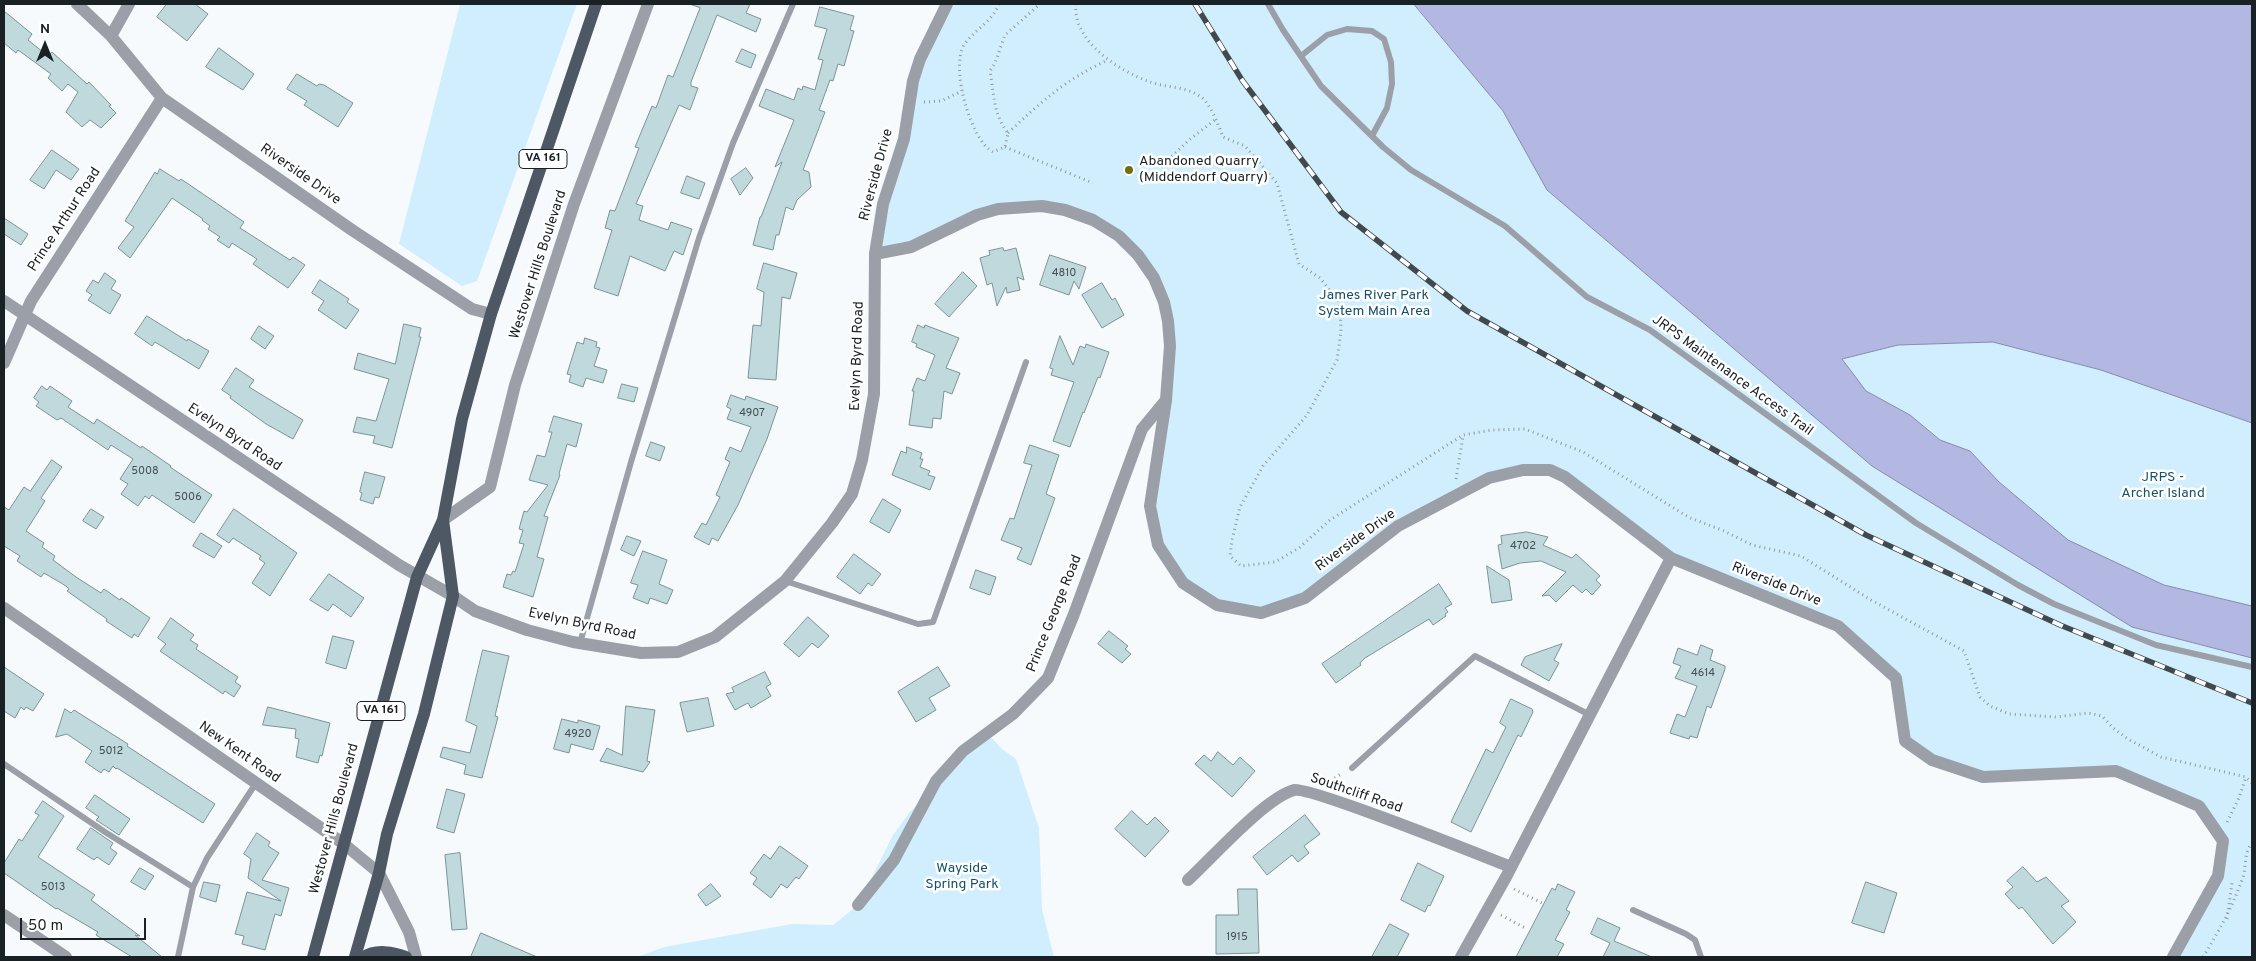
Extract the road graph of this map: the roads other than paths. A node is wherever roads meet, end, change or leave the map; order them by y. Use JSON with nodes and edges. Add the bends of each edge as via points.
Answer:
{"nodes":[{"id":1,"x":77,"y":4,"type":"edge"},
{"id":2,"x":129,"y":4,"type":"edge"},
{"id":3,"x":596,"y":4,"type":"edge"},
{"id":4,"x":648,"y":4,"type":"edge"},
{"id":5,"x":793,"y":4,"type":"edge"},
{"id":6,"x":947,"y":4,"type":"edge"},
{"id":7,"x":1268,"y":4,"type":"edge"},
{"id":8,"x":112,"y":36,"type":"junction"},
{"id":9,"x":1300,"y":56,"type":"junction"},
{"id":10,"x":162,"y":98,"type":"junction"},
{"id":11,"x":1372,"y":136,"type":"junction"},
{"id":12,"x":875,"y":254,"type":"junction"},
{"id":13,"x":4,"y":301,"type":"edge"},
{"id":14,"x":24,"y":314,"type":"junction"},
{"id":15,"x":491,"y":314,"type":"junction"},
{"id":16,"x":1026,"y":362,"type":"dead end"},
{"id":17,"x":4,"y":363,"type":"edge"},
{"id":18,"x":1166,"y":400,"type":"junction"},
{"id":19,"x":443,"y":520,"type":"junction"},
{"id":20,"x":1671,"y":558,"type":"junction"},
{"id":21,"x":417,"y":577,"type":"junction"},
{"id":22,"x":785,"y":581,"type":"junction"},
{"id":23,"x":453,"y":596,"type":"junction"},
{"id":24,"x":4,"y":608,"type":"edge"},
{"id":25,"x":580,"y":643,"type":"junction"},
{"id":26,"x":2252,"y":667,"type":"edge"},
{"id":27,"x":1590,"y":715,"type":"junction"},
{"id":28,"x":4,"y":764,"type":"edge"},
{"id":29,"x":1352,"y":768,"type":"road end"},
{"id":30,"x":256,"y":783,"type":"junction"},
{"id":31,"x":344,"y":844,"type":"junction"},
{"id":32,"x":1511,"y":867,"type":"junction"},
{"id":33,"x":379,"y":873,"type":"junction"},
{"id":34,"x":1188,"y":880,"type":"dead end"},
{"id":35,"x":193,"y":887,"type":"junction"},
{"id":36,"x":858,"y":905,"type":"dead end"},
{"id":37,"x":1633,"y":910,"type":"dead end"},
{"id":38,"x":4,"y":915,"type":"edge"},
{"id":39,"x":66,"y":957,"type":"edge"},
{"id":40,"x":178,"y":957,"type":"edge"},
{"id":41,"x":313,"y":957,"type":"edge"},
{"id":42,"x":355,"y":957,"type":"edge"},
{"id":43,"x":364,"y":957,"type":"edge"},
{"id":44,"x":406,"y":957,"type":"edge"},
{"id":45,"x":416,"y":957,"type":"edge"},
{"id":46,"x":1461,"y":957,"type":"edge"},
{"id":47,"x":1701,"y":957,"type":"edge"},
{"id":48,"x":2173,"y":957,"type":"edge"}],
"edges":[{"from":1,"to":8,"type":"street","name":"Riverside Drive"},
{"from":2,"to":8,"type":"street"},
{"from":3,"to":15,"type":"main road","name":"Westover Hills Boulevard","number":"VA 161"},
{"from":4,"to":19,"type":"street","name":"Westover Hills Boulevard","via":[[574,204],[515,385],[490,487]]},
{"from":5,"to":25,"type":"lane","via":[[733,143],[699,238]]},
{"from":6,"to":12,"type":"street","name":"Riverside Drive","via":[[920,59],[904,139],[883,204]]},
{"from":7,"to":9,"type":"lane","name":"JRPS Maintenance Access Trail"},
{"from":8,"to":10,"type":"street","name":"Riverside Drive"},
{"from":9,"to":11,"type":"lane","name":"JRPS Maintenance Access Trail","via":[[1321,86]]},
{"from":9,"to":11,"type":"lane","via":[[1327,35],[1347,28],[1372,31],[1384,39],[1391,62],[1392,84],[1387,108]]},
{"from":10,"to":14,"type":"street","name":"Prince Arthur Road"},
{"from":10,"to":15,"type":"street","name":"Riverside Drive","via":[[472,309]]},
{"from":11,"to":26,"type":"lane","name":"JRPS Maintenance Access Trail","via":[[1411,170],[1505,226],[1587,297],[1650,330],[1808,447],[1957,549],[2054,604],[2128,634],[2156,645]]},
{"from":12,"to":18,"type":"street","name":"Riverside Drive","via":[[911,247],[977,215],[998,209],[1042,206],[1093,220],[1118,236],[1138,255],[1154,278],[1168,321]]},
{"from":12,"to":22,"type":"street","name":"Evelyn Byrd Road","via":[[874,394],[862,460],[852,494]]},
{"from":13,"to":14,"type":"street","name":"Evelyn Byrd Road"},
{"from":14,"to":17,"type":"street","name":"Prince Arthur Road"},
{"from":14,"to":21,"type":"street","name":"Evelyn Byrd Road"},
{"from":15,"to":19,"type":"main road","name":"Westover Hills Boulevard","number":"VA 161","via":[[462,419]]},
{"from":16,"to":22,"type":"lane","via":[[933,622],[918,624]]},
{"from":18,"to":20,"type":"street","name":"Riverside Drive","via":[[1150,506],[1158,545],[1184,582],[1217,605],[1261,613],[1304,598],[1398,526],[1489,478],[1523,470],[1550,470],[1565,477]]},
{"from":18,"to":36,"type":"street","name":"Prince George Road","via":[[1142,429],[1048,678],[1013,714],[963,751],[936,782],[894,860]]},
{"from":19,"to":21,"type":"main road","name":"Westover Hills Boulevard","number":"VA 161"},
{"from":19,"to":23,"type":"main road","name":"Westover Hills Boulevard","number":"VA 161"},
{"from":20,"to":27,"type":"street"},
{"from":20,"to":48,"type":"street","name":"Riverside Drive","via":[[1838,626],[1896,678],[1905,741],[1932,760],[1983,777],[2116,771],[2199,806],[2223,840],[2218,876]]},
{"from":21,"to":23,"type":"street","name":"Evelyn Byrd Road"},
{"from":21,"to":31,"type":"main road","name":"Westover Hills Boulevard","number":"VA 161"},
{"from":22,"to":25,"type":"street","name":"Evelyn Byrd Road","via":[[715,637],[678,652],[641,653]]},
{"from":23,"to":25,"type":"street","name":"Evelyn Byrd Road","via":[[474,611],[518,627]]},
{"from":23,"to":33,"type":"main road","name":"Westover Hills Boulevard","number":"VA 161"},
{"from":24,"to":30,"type":"street","name":"New Kent Road"},
{"from":27,"to":29,"type":"lane","via":[[1475,656]]},
{"from":27,"to":32,"type":"street"},
{"from":28,"to":35,"type":"lane"},
{"from":30,"to":31,"type":"street","name":"New Kent Road"},
{"from":30,"to":35,"type":"lane","via":[[212,850]]},
{"from":31,"to":33,"type":"street","name":"New Kent Road"},
{"from":31,"to":41,"type":"main road","name":"Westover Hills Boulevard","number":"VA 161"},
{"from":32,"to":34,"type":"street","name":"Southcliff Road","via":[[1296,789],[1274,798]]},
{"from":32,"to":46,"type":"street"},
{"from":33,"to":42,"type":"main road","name":"Westover Hills Boulevard","number":"VA 161"},
{"from":33,"to":45,"type":"street","name":"New Kent Road","via":[[408,932]]},
{"from":35,"to":40,"type":"lane"},
{"from":37,"to":47,"type":"lane","via":[[1695,940]]},
{"from":38,"to":39,"type":"street"},
{"from":43,"to":44,"type":"main road","via":[[388,952]]}]}
